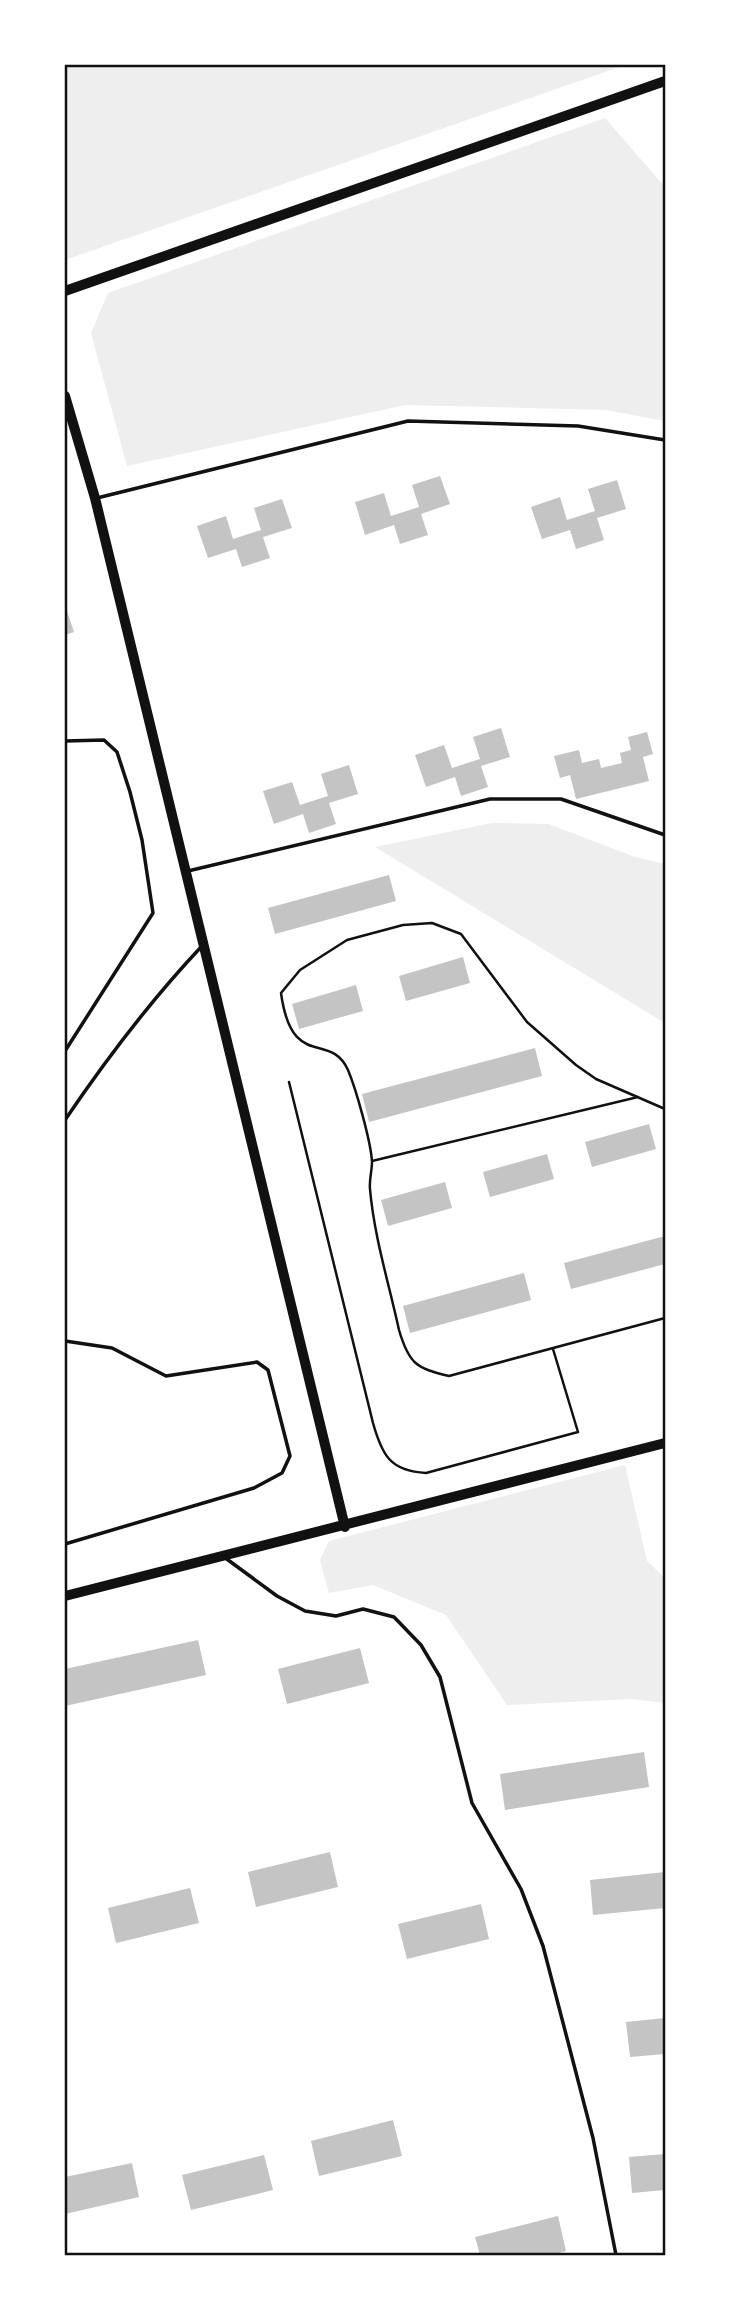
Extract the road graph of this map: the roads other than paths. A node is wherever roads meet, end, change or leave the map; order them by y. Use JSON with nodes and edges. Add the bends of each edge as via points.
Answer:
{"nodes":[{"id":1,"x":665,"y":81,"type":"edge"},
{"id":2,"x":65,"y":291,"type":"edge"},
{"id":3,"x":65,"y":396,"type":"edge"},
{"id":4,"x":665,"y":440,"type":"edge"},
{"id":5,"x":95,"y":498,"type":"junction"},
{"id":6,"x":65,"y":741,"type":"edge"},
{"id":7,"x":665,"y":835,"type":"edge"},
{"id":8,"x":186,"y":871,"type":"junction"},
{"id":9,"x":202,"y":945,"type":"junction"},
{"id":10,"x":65,"y":1051,"type":"edge"},
{"id":11,"x":65,"y":1120,"type":"edge"},
{"id":12,"x":65,"y":1340,"type":"edge"},
{"id":13,"x":665,"y":1443,"type":"edge"},
{"id":14,"x":345,"y":1527,"type":"junction"},
{"id":15,"x":65,"y":1544,"type":"edge"},
{"id":16,"x":224,"y":1557,"type":"junction"},
{"id":17,"x":65,"y":1596,"type":"edge"},
{"id":18,"x":616,"y":2255,"type":"edge"}],
"edges":[{"from":1,"to":2,"type":"street"},
{"from":3,"to":5,"type":"street"},
{"from":4,"to":5,"type":"lane","via":[[578,426],[408,421]]},
{"from":5,"to":8,"type":"street"},
{"from":6,"to":10,"type":"lane","via":[[104,740],[117,752],[142,840],[153,913]]},
{"from":7,"to":8,"type":"lane","via":[[561,799],[490,799]]},
{"from":8,"to":9,"type":"street"},
{"from":9,"to":11,"type":"lane","via":[[152,1000]]},
{"from":9,"to":14,"type":"street"},
{"from":12,"to":15,"type":"lane","via":[[112,1348],[166,1376],[257,1362],[268,1370],[290,1456],[282,1473],[254,1488]]},
{"from":13,"to":14,"type":"street"},
{"from":14,"to":16,"type":"street"},
{"from":16,"to":17,"type":"street"},
{"from":16,"to":18,"type":"lane","via":[[305,1611],[336,1616],[363,1609],[394,1617],[421,1645],[440,1677],[472,1803],[521,1889],[543,1946],[593,2138]]}]}
